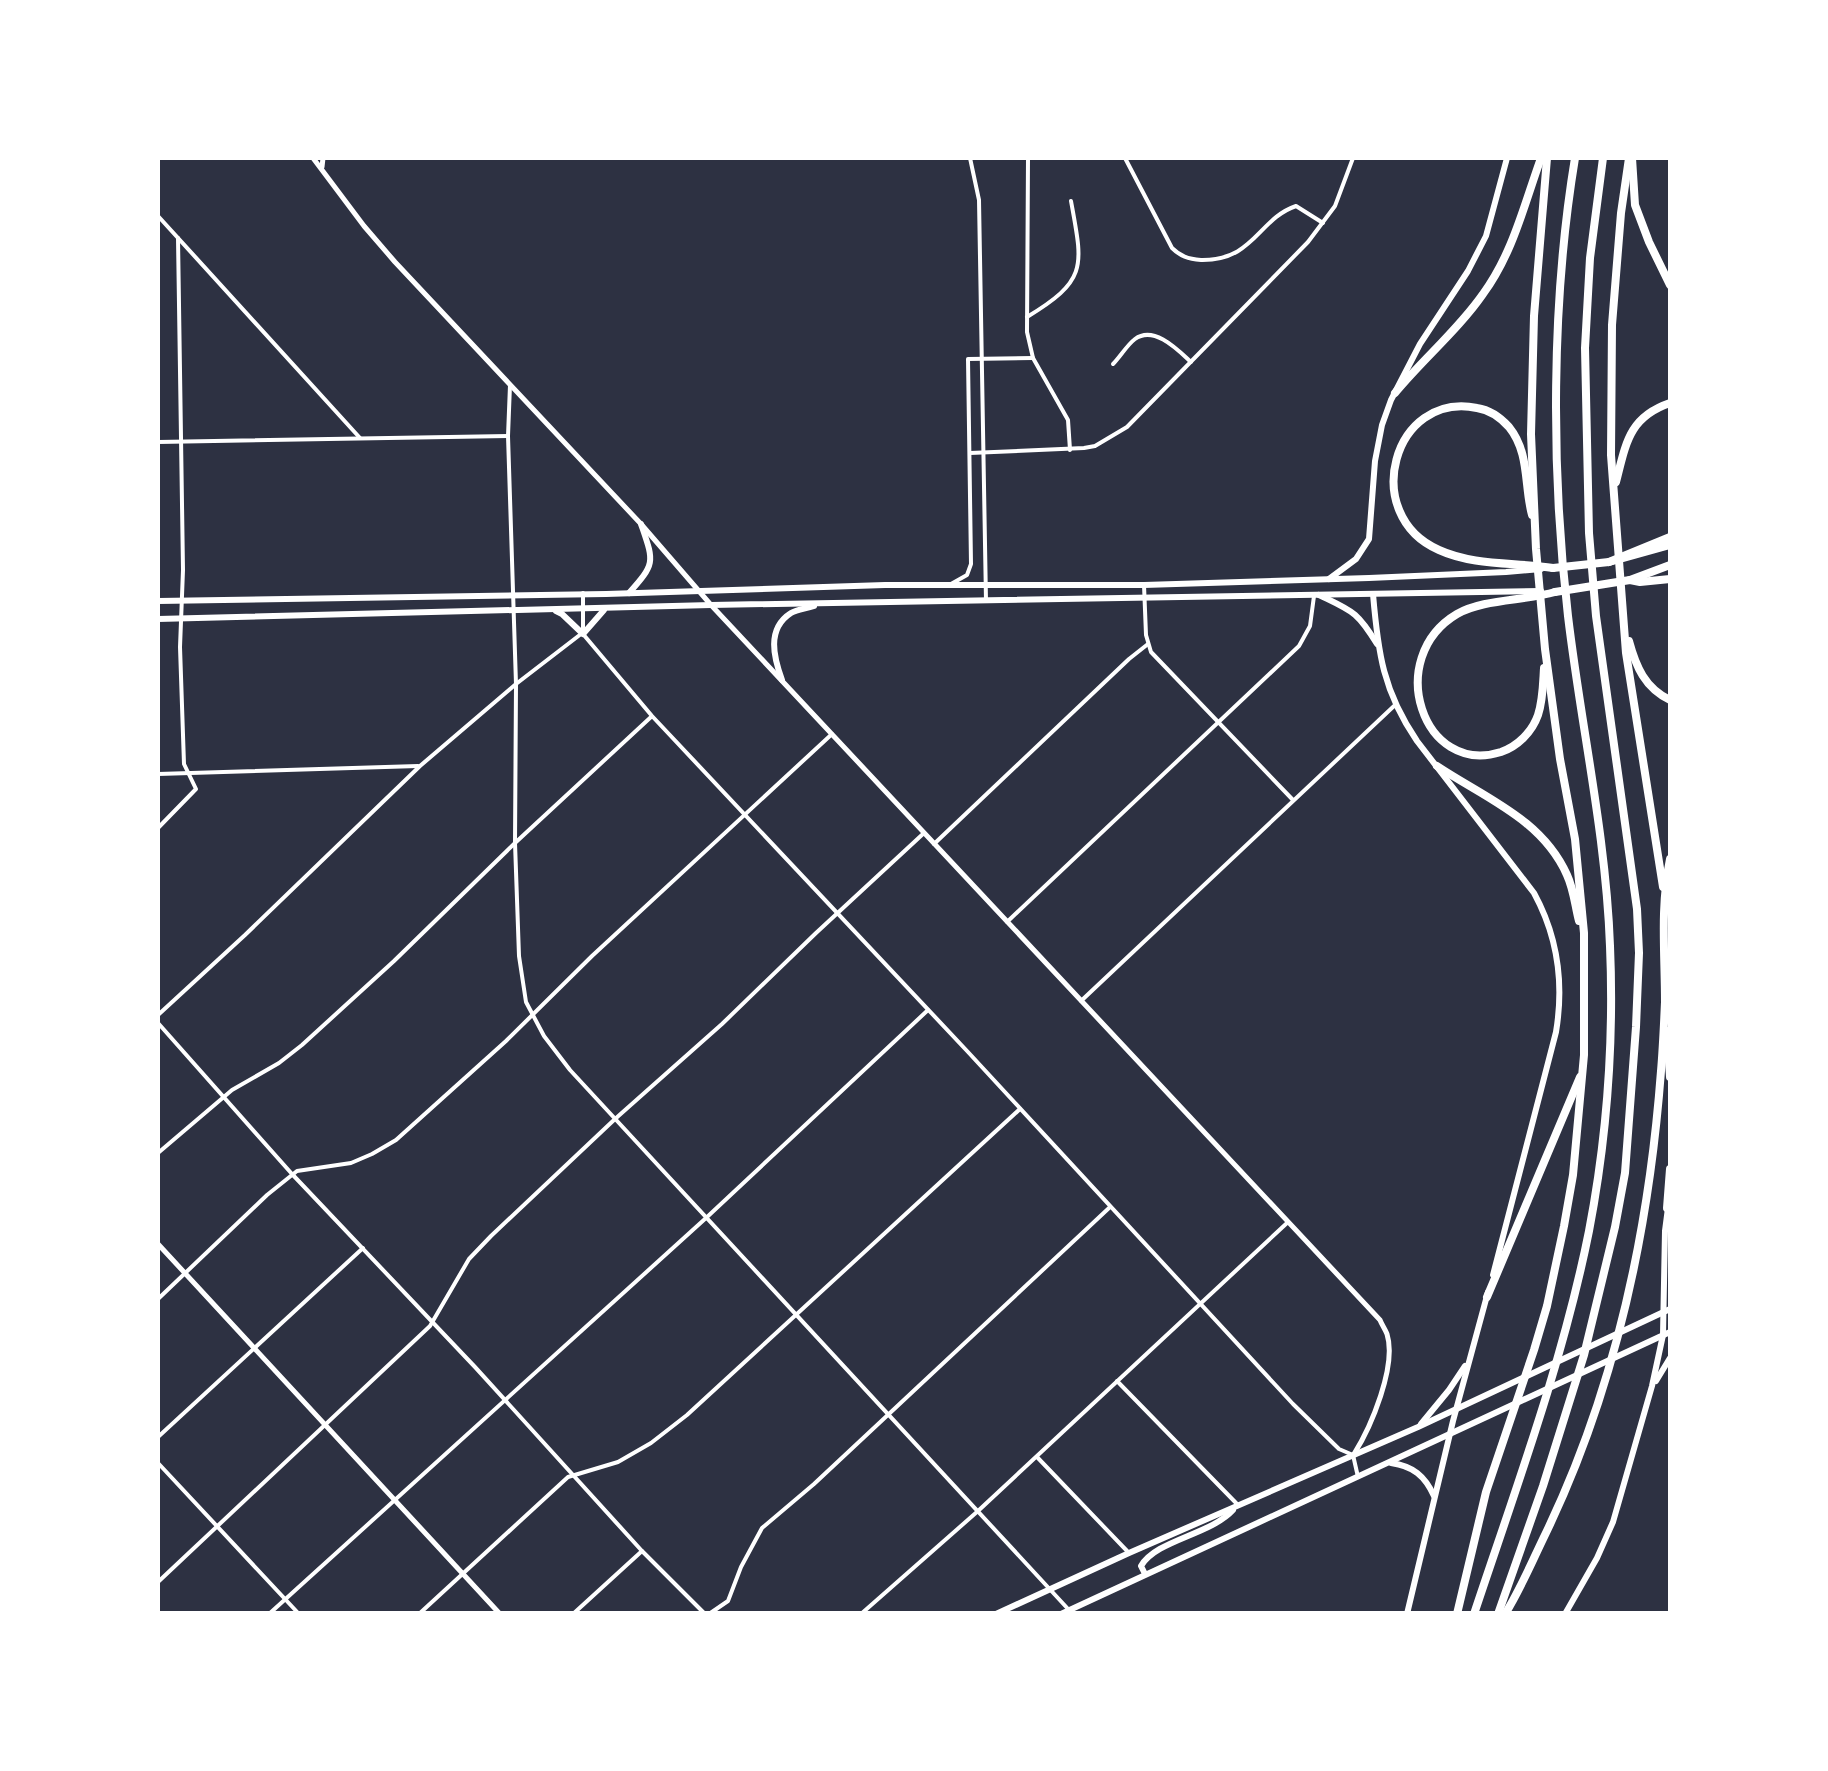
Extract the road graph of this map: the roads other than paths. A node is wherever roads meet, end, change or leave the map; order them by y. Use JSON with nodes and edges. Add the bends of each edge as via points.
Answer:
{"nodes":[{"id":1,"x":313,"y":158,"type":"edge"},
{"id":2,"x":323,"y":158,"type":"edge"},
{"id":3,"x":970,"y":158,"type":"edge"},
{"id":4,"x":1028,"y":158,"type":"edge"},
{"id":5,"x":1126,"y":158,"type":"edge"},
{"id":6,"x":1353,"y":158,"type":"edge"},
{"id":7,"x":1507,"y":158,"type":"edge"},
{"id":8,"x":1544,"y":158,"type":"edge"},
{"id":9,"x":1575,"y":158,"type":"edge"},
{"id":10,"x":1602,"y":158,"type":"edge"},
{"id":11,"x":1630,"y":158,"type":"edge"},
{"id":12,"x":322,"y":168,"type":"junction"},
{"id":13,"x":1071,"y":201,"type":"dead end"},
{"id":14,"x":158,"y":216,"type":"edge"},
{"id":15,"x":1323,"y":223,"type":"junction"},
{"id":16,"x":178,"y":238,"type":"junction"},
{"id":17,"x":1670,"y":284,"type":"edge"},
{"id":18,"x":1027,"y":317,"type":"junction"},
{"id":19,"x":984,"y":358,"type":"junction"},
{"id":20,"x":1033,"y":358,"type":"junction"},
{"id":21,"x":1191,"y":362,"type":"junction"},
{"id":22,"x":1113,"y":364,"type":"dead end"},
{"id":23,"x":510,"y":385,"type":"junction"},
{"id":24,"x":1394,"y":394,"type":"junction"},
{"id":25,"x":1670,"y":403,"type":"edge"},
{"id":26,"x":508,"y":436,"type":"junction"},
{"id":27,"x":362,"y":440,"type":"junction"},
{"id":28,"x":158,"y":442,"type":"edge"},
{"id":29,"x":180,"y":443,"type":"junction"},
{"id":30,"x":1070,"y":450,"type":"junction"},
{"id":31,"x":970,"y":453,"type":"junction"},
{"id":32,"x":985,"y":453,"type":"junction"},
{"id":33,"x":1615,"y":486,"type":"junction"},
{"id":34,"x":641,"y":524,"type":"junction"},
{"id":35,"x":1536,"y":529,"type":"junction"},
{"id":36,"x":1670,"y":537,"type":"edge"},
{"id":37,"x":1670,"y":545,"type":"edge"},
{"id":38,"x":1610,"y":562,"type":"junction"},
{"id":39,"x":1670,"y":566,"type":"edge"},
{"id":40,"x":1553,"y":568,"type":"junction"},
{"id":41,"x":1670,"y":579,"type":"edge"},
{"id":42,"x":1313,"y":580,"type":"junction"},
{"id":43,"x":1328,"y":580,"type":"junction"},
{"id":44,"x":1630,"y":580,"type":"junction"},
{"id":45,"x":986,"y":585,"type":"junction"},
{"id":46,"x":1144,"y":585,"type":"junction"},
{"id":47,"x":948,"y":586,"type":"junction"},
{"id":48,"x":699,"y":590,"type":"junction"},
{"id":49,"x":1554,"y":592,"type":"junction"},
{"id":50,"x":629,"y":593,"type":"junction"},
{"id":51,"x":514,"y":594,"type":"junction"},
{"id":52,"x":582,"y":594,"type":"junction"},
{"id":53,"x":1316,"y":594,"type":"junction"},
{"id":54,"x":1372,"y":594,"type":"junction"},
{"id":55,"x":1144,"y":597,"type":"junction"},
{"id":56,"x":182,"y":600,"type":"junction"},
{"id":57,"x":158,"y":601,"type":"edge"},
{"id":58,"x":986,"y":601,"type":"junction"},
{"id":59,"x":817,"y":604,"type":"junction"},
{"id":60,"x":711,"y":605,"type":"junction"},
{"id":61,"x":607,"y":608,"type":"junction"},
{"id":62,"x":550,"y":609,"type":"junction"},
{"id":63,"x":582,"y":609,"type":"junction"},
{"id":64,"x":514,"y":610,"type":"junction"},
{"id":65,"x":158,"y":618,"type":"edge"},
{"id":66,"x":181,"y":618,"type":"junction"},
{"id":67,"x":1623,"y":620,"type":"junction"},
{"id":68,"x":583,"y":634,"type":"junction"},
{"id":69,"x":1148,"y":644,"type":"junction"},
{"id":70,"x":1377,"y":644,"type":"junction"},
{"id":71,"x":1545,"y":649,"type":"junction"},
{"id":72,"x":782,"y":680,"type":"junction"},
{"id":73,"x":516,"y":684,"type":"junction"},
{"id":74,"x":1670,"y":700,"type":"edge"},
{"id":75,"x":1396,"y":704,"type":"junction"},
{"id":76,"x":652,"y":716,"type":"junction"},
{"id":77,"x":1220,"y":722,"type":"junction"},
{"id":78,"x":832,"y":734,"type":"junction"},
{"id":79,"x":420,"y":766,"type":"junction"},
{"id":80,"x":1437,"y":766,"type":"junction"},
{"id":81,"x":158,"y":774,"type":"edge"},
{"id":82,"x":188,"y":774,"type":"junction"},
{"id":83,"x":1293,"y":800,"type":"junction"},
{"id":84,"x":746,"y":814,"type":"junction"},
{"id":85,"x":158,"y":828,"type":"edge"},
{"id":86,"x":924,"y":833,"type":"junction"},
{"id":87,"x":515,"y":843,"type":"junction"},
{"id":88,"x":934,"y":844,"type":"junction"},
{"id":89,"x":1670,"y":858,"type":"edge"},
{"id":90,"x":1664,"y":892,"type":"junction"},
{"id":91,"x":837,"y":913,"type":"junction"},
{"id":92,"x":1007,"y":922,"type":"junction"},
{"id":93,"x":1584,"y":933,"type":"junction"},
{"id":94,"x":1081,"y":1001,"type":"junction"},
{"id":95,"x":1664,"y":1004,"type":"junction"},
{"id":96,"x":928,"y":1010,"type":"junction"},
{"id":97,"x":158,"y":1015,"type":"edge"},
{"id":98,"x":532,"y":1015,"type":"junction"},
{"id":99,"x":158,"y":1023,"type":"edge"},
{"id":100,"x":1583,"y":1068,"type":"junction"},
{"id":101,"x":1670,"y":1077,"type":"edge"},
{"id":102,"x":224,"y":1097,"type":"junction"},
{"id":103,"x":1020,"y":1109,"type":"junction"},
{"id":104,"x":615,"y":1119,"type":"junction"},
{"id":105,"x":158,"y":1153,"type":"edge"},
{"id":106,"x":1670,"y":1169,"type":"edge"},
{"id":107,"x":292,"y":1174,"type":"junction"},
{"id":108,"x":1670,"y":1197,"type":"edge"},
{"id":109,"x":1110,"y":1207,"type":"junction"},
{"id":110,"x":1668,"y":1208,"type":"junction"},
{"id":111,"x":706,"y":1218,"type":"junction"},
{"id":112,"x":1287,"y":1223,"type":"junction"},
{"id":113,"x":158,"y":1244,"type":"edge"},
{"id":114,"x":363,"y":1248,"type":"junction"},
{"id":115,"x":1668,"y":1264,"type":"edge"},
{"id":116,"x":185,"y":1274,"type":"junction"},
{"id":117,"x":1487,"y":1296,"type":"junction"},
{"id":118,"x":158,"y":1300,"type":"edge"},
{"id":119,"x":1200,"y":1304,"type":"junction"},
{"id":120,"x":1668,"y":1310,"type":"edge"},
{"id":121,"x":796,"y":1314,"type":"junction"},
{"id":122,"x":432,"y":1322,"type":"junction"},
{"id":123,"x":1667,"y":1334,"type":"edge"},
{"id":124,"x":254,"y":1348,"type":"junction"},
{"id":125,"x":1470,"y":1356,"type":"junction"},
{"id":126,"x":1670,"y":1358,"type":"edge"},
{"id":127,"x":1117,"y":1380,"type":"junction"},
{"id":128,"x":1652,"y":1386,"type":"junction"},
{"id":129,"x":505,"y":1400,"type":"junction"},
{"id":130,"x":1456,"y":1410,"type":"junction"},
{"id":131,"x":889,"y":1414,"type":"junction"},
{"id":132,"x":324,"y":1424,"type":"junction"},
{"id":133,"x":1418,"y":1427,"type":"junction"},
{"id":134,"x":1450,"y":1434,"type":"junction"},
{"id":135,"x":158,"y":1436,"type":"edge"},
{"id":136,"x":1353,"y":1455,"type":"junction"},
{"id":137,"x":1037,"y":1457,"type":"junction"},
{"id":138,"x":158,"y":1462,"type":"edge"},
{"id":139,"x":1390,"y":1463,"type":"junction"},
{"id":140,"x":573,"y":1474,"type":"junction"},
{"id":141,"x":1358,"y":1478,"type":"junction"},
{"id":142,"x":1435,"y":1498,"type":"junction"},
{"id":143,"x":394,"y":1499,"type":"junction"},
{"id":144,"x":1238,"y":1505,"type":"junction"},
{"id":145,"x":978,"y":1512,"type":"junction"},
{"id":146,"x":216,"y":1524,"type":"junction"},
{"id":147,"x":642,"y":1552,"type":"junction"},
{"id":148,"x":1129,"y":1553,"type":"junction"},
{"id":149,"x":462,"y":1573,"type":"junction"},
{"id":150,"x":1145,"y":1574,"type":"junction"},
{"id":151,"x":158,"y":1582,"type":"edge"},
{"id":152,"x":1050,"y":1590,"type":"junction"},
{"id":153,"x":285,"y":1598,"type":"junction"},
{"id":154,"x":1065,"y":1612,"type":"edge"},
{"id":155,"x":269,"y":1614,"type":"edge"},
{"id":156,"x":299,"y":1614,"type":"edge"},
{"id":157,"x":419,"y":1614,"type":"edge"},
{"id":158,"x":500,"y":1614,"type":"edge"},
{"id":159,"x":572,"y":1614,"type":"edge"},
{"id":160,"x":707,"y":1614,"type":"edge"},
{"id":161,"x":861,"y":1614,"type":"edge"},
{"id":162,"x":996,"y":1614,"type":"edge"},
{"id":163,"x":1406,"y":1614,"type":"edge"},
{"id":164,"x":1457,"y":1614,"type":"edge"},
{"id":165,"x":1474,"y":1614,"type":"edge"},
{"id":166,"x":1502,"y":1614,"type":"edge"},
{"id":167,"x":1565,"y":1614,"type":"edge"}],
"edges":[{"from":1,"to":12,"type":"street"},
{"from":2,"to":12,"type":"street"},
{"from":3,"to":19,"type":"street","via":[[979,200]]},
{"from":4,"to":18,"type":"street"},
{"from":5,"to":15,"type":"street","via":[[1180,256],[1224,257],[1296,206]]},
{"from":6,"to":15,"type":"street"},
{"from":7,"to":24,"type":"main road","via":[[1486,236]]},
{"from":8,"to":24,"type":"highway","via":[[1484,294]]},
{"from":8,"to":35,"type":"highway","via":[[1532,364]]},
{"from":9,"to":165,"type":"highway","via":[[1557,368],[1560,539],[1608,910],[1610,1052],[1589,1230],[1562,1342]]},
{"from":10,"to":166,"type":"highway","via":[[1584,348],[1589,533],[1637,909],[1636,1027],[1625,1172],[1598,1304]]},
{"from":11,"to":17,"type":"highway","via":[[1635,205]]},
{"from":11,"to":33,"type":"highway","via":[[1612,325]]},
{"from":12,"to":23,"type":"street","via":[[382,247]]},
{"from":13,"to":18,"type":"street","via":[[1079,269],[1051,302]]},
{"from":14,"to":16,"type":"street"},
{"from":15,"to":21,"type":"street"},
{"from":16,"to":27,"type":"street"},
{"from":16,"to":29,"type":"street"},
{"from":18,"to":20,"type":"street"},
{"from":19,"to":20,"type":"street"},
{"from":19,"to":31,"type":"street","via":[[968,359]]},
{"from":19,"to":32,"type":"street"},
{"from":20,"to":30,"type":"street","via":[[1068,420]]},
{"from":21,"to":22,"type":"street","via":[[1162,338],[1145,335]]},
{"from":21,"to":30,"type":"street","via":[[1127,427],[1095,446]]},
{"from":23,"to":26,"type":"street"},
{"from":23,"to":34,"type":"street"},
{"from":24,"to":43,"type":"main road","via":[[1375,461],[1368,539],[1356,559]]},
{"from":25,"to":33,"type":"highway","via":[[1634,426]]},
{"from":26,"to":27,"type":"street"},
{"from":26,"to":51,"type":"street"},
{"from":27,"to":29,"type":"street"},
{"from":28,"to":29,"type":"street"},
{"from":29,"to":56,"type":"street"},
{"from":30,"to":32,"type":"street"},
{"from":31,"to":32,"type":"street"},
{"from":31,"to":47,"type":"street","via":[[972,564]]},
{"from":32,"to":45,"type":"street"},
{"from":33,"to":67,"type":"highway"},
{"from":34,"to":48,"type":"street"},
{"from":34,"to":50,"type":"main road","via":[[651,560]]},
{"from":35,"to":40,"type":"highway","via":[[1520,445],[1500,418],[1452,407],[1425,418],[1406,438],[1393,490],[1400,515],[1418,538],[1476,560]]},
{"from":35,"to":71,"type":"highway"},
{"from":36,"to":38,"type":"highway"},
{"from":37,"to":38,"type":"highway"},
{"from":38,"to":40,"type":"highway"},
{"from":39,"to":44,"type":"highway"},
{"from":40,"to":43,"type":"main road"},
{"from":41,"to":44,"type":"highway"},
{"from":42,"to":43,"type":"main road"},
{"from":42,"to":46,"type":"main road"},
{"from":42,"to":53,"type":"main road"},
{"from":44,"to":49,"type":"highway"},
{"from":45,"to":46,"type":"main road"},
{"from":45,"to":47,"type":"main road"},
{"from":45,"to":58,"type":"street"},
{"from":46,"to":55,"type":"street"},
{"from":47,"to":48,"type":"main road"},
{"from":48,"to":50,"type":"main road"},
{"from":48,"to":60,"type":"street"},
{"from":49,"to":54,"type":"main road"},
{"from":49,"to":71,"type":"highway","via":[[1476,606],[1439,628],[1416,679],[1434,732],[1476,755],[1522,740],[1538,716]]},
{"from":50,"to":52,"type":"main road"},
{"from":51,"to":52,"type":"main road"},
{"from":51,"to":56,"type":"main road"},
{"from":51,"to":64,"type":"street"},
{"from":52,"to":63,"type":"street"},
{"from":53,"to":54,"type":"main road"},
{"from":53,"to":55,"type":"main road"},
{"from":53,"to":70,"type":"main road","via":[[1351,610]]},
{"from":53,"to":77,"type":"street","via":[[1301,644]]},
{"from":54,"to":70,"type":"main road"},
{"from":55,"to":58,"type":"main road"},
{"from":55,"to":69,"type":"street"},
{"from":56,"to":57,"type":"main road"},
{"from":56,"to":66,"type":"street"},
{"from":58,"to":59,"type":"main road"},
{"from":59,"to":60,"type":"main road"},
{"from":59,"to":72,"type":"main road","via":[[793,612],[775,637]]},
{"from":60,"to":61,"type":"main road"},
{"from":60,"to":72,"type":"street"},
{"from":61,"to":63,"type":"main road"},
{"from":61,"to":68,"type":"main road"},
{"from":62,"to":63,"type":"main road"},
{"from":62,"to":64,"type":"main road"},
{"from":62,"to":68,"type":"main road"},
{"from":63,"to":68,"type":"street"},
{"from":64,"to":66,"type":"main road"},
{"from":64,"to":73,"type":"street"},
{"from":65,"to":66,"type":"main road"},
{"from":66,"to":82,"type":"street"},
{"from":67,"to":74,"type":"highway","via":[[1641,675]]},
{"from":67,"to":90,"type":"highway"},
{"from":68,"to":73,"type":"street"},
{"from":68,"to":76,"type":"street"},
{"from":69,"to":77,"type":"street"},
{"from":69,"to":88,"type":"street"},
{"from":70,"to":75,"type":"main road"},
{"from":71,"to":93,"type":"highway"},
{"from":72,"to":78,"type":"street"},
{"from":73,"to":79,"type":"street"},
{"from":73,"to":87,"type":"street"},
{"from":75,"to":80,"type":"main road"},
{"from":75,"to":83,"type":"street"},
{"from":76,"to":84,"type":"street"},
{"from":76,"to":87,"type":"street"},
{"from":77,"to":83,"type":"street"},
{"from":77,"to":92,"type":"street"},
{"from":78,"to":84,"type":"street"},
{"from":78,"to":86,"type":"street"},
{"from":79,"to":82,"type":"street"},
{"from":79,"to":97,"type":"street"},
{"from":80,"to":93,"type":"highway","via":[[1540,834],[1570,880]]},
{"from":80,"to":117,"type":"main road","via":[[1534,893],[1553,936],[1560,977],[1556,1032]]},
{"from":81,"to":82,"type":"street"},
{"from":82,"to":85,"type":"street","via":[[196,789]]},
{"from":83,"to":94,"type":"street"},
{"from":84,"to":91,"type":"street"},
{"from":84,"to":98,"type":"street"},
{"from":86,"to":88,"type":"street"},
{"from":86,"to":91,"type":"street"},
{"from":87,"to":98,"type":"street","via":[[521,974]]},
{"from":87,"to":102,"type":"street","via":[[302,1045]]},
{"from":88,"to":92,"type":"street"},
{"from":89,"to":90,"type":"highway"},
{"from":90,"to":95,"type":"highway"},
{"from":91,"to":96,"type":"street"},
{"from":91,"to":104,"type":"street"},
{"from":92,"to":94,"type":"street"},
{"from":93,"to":100,"type":"highway"},
{"from":94,"to":112,"type":"street"},
{"from":95,"to":101,"type":"highway"},
{"from":95,"to":166,"type":"highway","via":[[1653,1158],[1624,1310],[1581,1452]]},
{"from":96,"to":103,"type":"street"},
{"from":96,"to":111,"type":"street"},
{"from":98,"to":104,"type":"street"},
{"from":98,"to":107,"type":"street","via":[[396,1140],[350,1162]]},
{"from":99,"to":102,"type":"street"},
{"from":100,"to":117,"type":"highway"},
{"from":100,"to":164,"type":"highway","via":[[1547,1306],[1486,1492]]},
{"from":102,"to":105,"type":"street"},
{"from":102,"to":107,"type":"street"},
{"from":103,"to":109,"type":"street"},
{"from":103,"to":121,"type":"street"},
{"from":104,"to":111,"type":"street"},
{"from":104,"to":122,"type":"street","via":[[468,1259]]},
{"from":106,"to":110,"type":"highway"},
{"from":107,"to":114,"type":"street"},
{"from":107,"to":116,"type":"street"},
{"from":108,"to":110,"type":"main road"},
{"from":109,"to":119,"type":"street"},
{"from":109,"to":131,"type":"street"},
{"from":110,"to":115,"type":"main road"},
{"from":111,"to":121,"type":"street"},
{"from":111,"to":129,"type":"street"},
{"from":112,"to":119,"type":"street"},
{"from":112,"to":136,"type":"street","via":[[1388,1336],[1386,1375]]},
{"from":113,"to":116,"type":"street"},
{"from":114,"to":122,"type":"street"},
{"from":114,"to":124,"type":"street"},
{"from":115,"to":120,"type":"main road"},
{"from":116,"to":118,"type":"street"},
{"from":116,"to":124,"type":"street"},
{"from":117,"to":125,"type":"main road"},
{"from":119,"to":127,"type":"street"},
{"from":119,"to":136,"type":"street","via":[[1338,1449]]},
{"from":120,"to":123,"type":"main road"},
{"from":120,"to":130,"type":"main road"},
{"from":121,"to":131,"type":"street"},
{"from":121,"to":140,"type":"street","via":[[651,1443],[618,1462]]},
{"from":122,"to":129,"type":"street"},
{"from":122,"to":132,"type":"street"},
{"from":123,"to":128,"type":"main road"},
{"from":123,"to":134,"type":"main road"},
{"from":124,"to":132,"type":"street"},
{"from":124,"to":135,"type":"street"},
{"from":125,"to":130,"type":"main road"},
{"from":125,"to":133,"type":"main road"},
{"from":126,"to":128,"type":"main road"},
{"from":127,"to":137,"type":"street"},
{"from":127,"to":144,"type":"street"},
{"from":128,"to":167,"type":"main road","via":[[1613,1522]]},
{"from":129,"to":140,"type":"street"},
{"from":129,"to":143,"type":"street"},
{"from":130,"to":133,"type":"main road"},
{"from":130,"to":134,"type":"main road"},
{"from":131,"to":145,"type":"street"},
{"from":131,"to":160,"type":"street","via":[[762,1528],[728,1600]]},
{"from":132,"to":143,"type":"street"},
{"from":132,"to":146,"type":"street"},
{"from":133,"to":136,"type":"main road"},
{"from":134,"to":139,"type":"main road"},
{"from":134,"to":142,"type":"main road"},
{"from":136,"to":141,"type":"street"},
{"from":136,"to":144,"type":"main road"},
{"from":137,"to":145,"type":"street"},
{"from":137,"to":148,"type":"street"},
{"from":138,"to":146,"type":"street"},
{"from":139,"to":141,"type":"main road"},
{"from":139,"to":142,"type":"main road","via":[[1418,1473]]},
{"from":140,"to":147,"type":"street"},
{"from":140,"to":149,"type":"street"},
{"from":141,"to":150,"type":"main road"},
{"from":142,"to":163,"type":"main road"},
{"from":143,"to":149,"type":"street"},
{"from":143,"to":153,"type":"street"},
{"from":144,"to":148,"type":"main road"},
{"from":144,"to":150,"type":"main road","via":[[1223,1521],[1156,1551],[1141,1566]]},
{"from":145,"to":152,"type":"street"},
{"from":145,"to":161,"type":"street"},
{"from":146,"to":151,"type":"street"},
{"from":146,"to":153,"type":"street"},
{"from":147,"to":159,"type":"street"},
{"from":147,"to":160,"type":"street"},
{"from":148,"to":152,"type":"main road"},
{"from":149,"to":157,"type":"street"},
{"from":149,"to":158,"type":"street"},
{"from":150,"to":154,"type":"main road"},
{"from":152,"to":154,"type":"street"},
{"from":152,"to":162,"type":"main road"},
{"from":153,"to":155,"type":"street"},
{"from":153,"to":156,"type":"street"}]}
